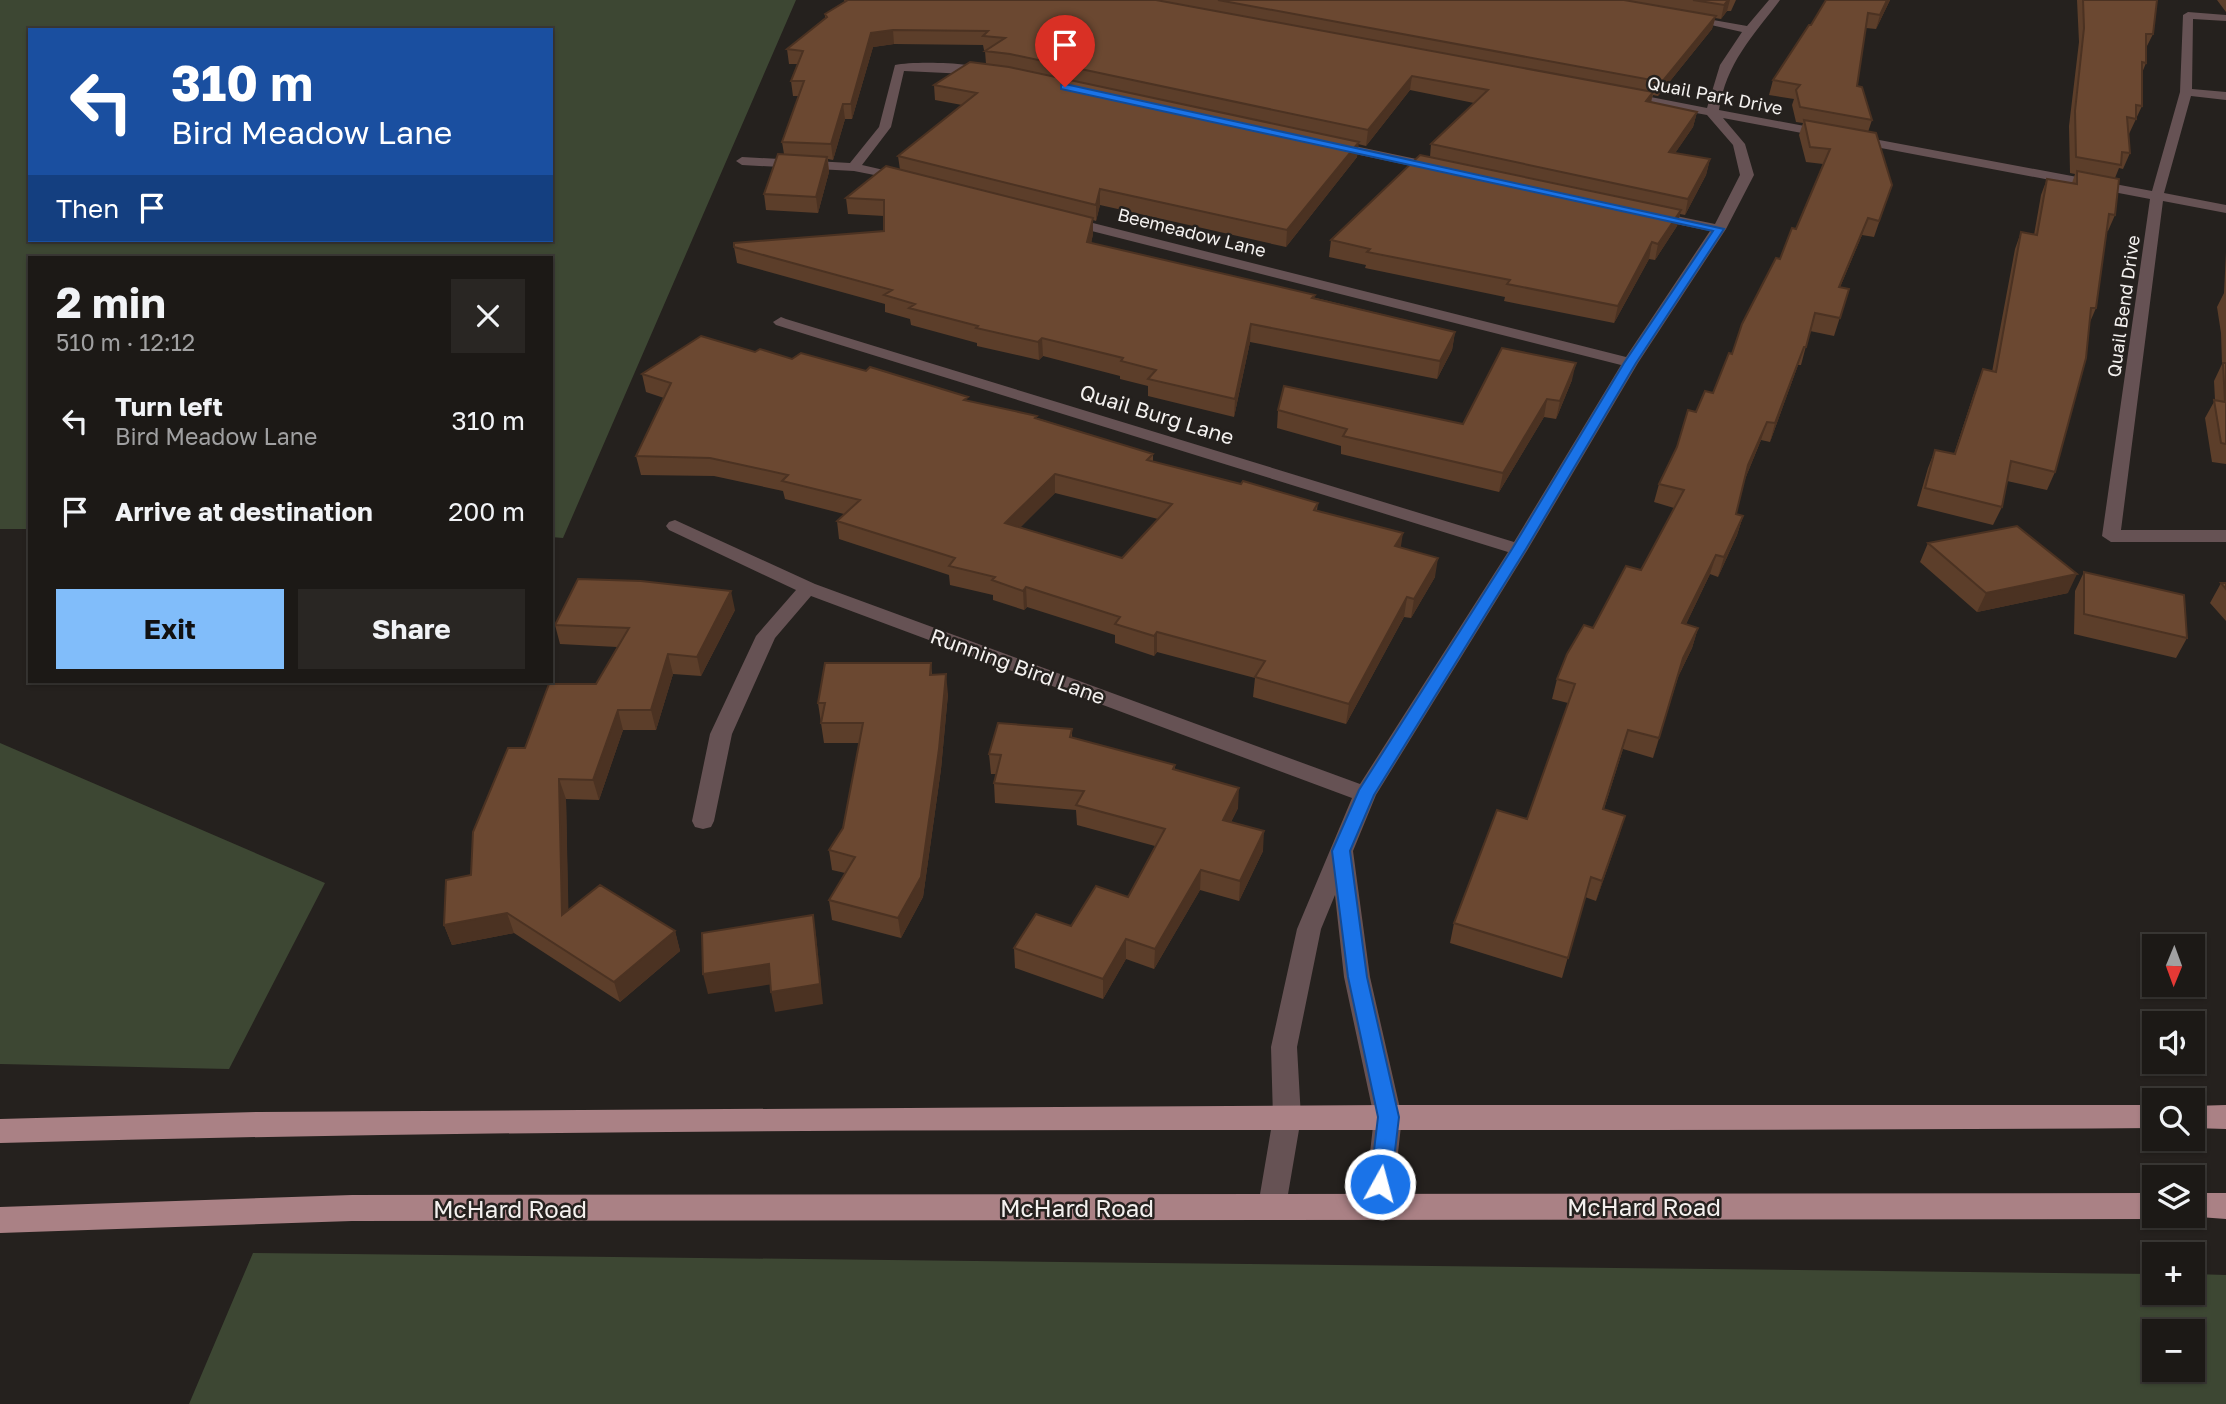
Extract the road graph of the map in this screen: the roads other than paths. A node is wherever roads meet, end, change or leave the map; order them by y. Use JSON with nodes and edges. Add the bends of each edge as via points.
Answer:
{"nodes":[{"id":1,"x":1775,"y":0,"type":"edge"},
{"id":2,"x":1670,"y":16,"type":"edge"},
{"id":3,"x":2226,"y":18,"type":"edge"},
{"id":4,"x":1750,"y":30,"type":"junction"},
{"id":5,"x":999,"y":74,"type":"edge"},
{"id":6,"x":2186,"y":92,"type":"junction"},
{"id":7,"x":1616,"y":95,"type":"edge"},
{"id":8,"x":2226,"y":96,"type":"edge"},
{"id":9,"x":1712,"y":113,"type":"junction"},
{"id":10,"x":1324,"y":143,"type":"edge"},
{"id":11,"x":741,"y":161,"type":"dead end"},
{"id":12,"x":854,"y":167,"type":"junction"},
{"id":13,"x":1460,"y":173,"type":"edge"},
{"id":14,"x":921,"y":184,"type":"edge"},
{"id":15,"x":2157,"y":196,"type":"junction"},
{"id":16,"x":2226,"y":209,"type":"edge"},
{"id":17,"x":1637,"y":211,"type":"edge"},
{"id":18,"x":1055,"y":217,"type":"edge"},
{"id":19,"x":1719,"y":229,"type":"junction"},
{"id":20,"x":781,"y":321,"type":"dead end"},
{"id":21,"x":1630,"y":363,"type":"junction"},
{"id":22,"x":675,"y":526,"type":"dead end"},
{"id":23,"x":2226,"y":536,"type":"edge"},
{"id":24,"x":1519,"y":549,"type":"junction"},
{"id":25,"x":808,"y":588,"type":"junction"},
{"id":26,"x":1365,"y":794,"type":"junction"},
{"id":27,"x":702,"y":821,"type":"dead end"},
{"id":28,"x":1341,"y":851,"type":"junction"},
{"id":29,"x":1388,"y":1117,"type":"junction"},
{"id":30,"x":2142,"y":1117,"type":"edge"},
{"id":31,"x":2205,"y":1117,"type":"edge"},
{"id":32,"x":2226,"y":1117,"type":"edge"},
{"id":33,"x":1287,"y":1118,"type":"junction"},
{"id":34,"x":0,"y":1131,"type":"edge"},
{"id":35,"x":1272,"y":1206,"type":"junction"},
{"id":36,"x":2142,"y":1206,"type":"edge"},
{"id":37,"x":2205,"y":1206,"type":"edge"},
{"id":38,"x":2226,"y":1206,"type":"edge"},
{"id":39,"x":1378,"y":1207,"type":"junction"},
{"id":40,"x":0,"y":1220,"type":"edge"}],
"edges":[{"from":1,"to":4,"type":"street"},
{"from":2,"to":4,"type":"street"},
{"from":3,"to":6,"type":"street","name":"Quail Bend Drive","via":[[2188,15]]},
{"from":4,"to":9,"type":"street","via":[[1721,69]]},
{"from":5,"to":12,"type":"street","via":[[899,67],[885,127]]},
{"from":6,"to":8,"type":"street"},
{"from":6,"to":15,"type":"street","name":"Quail Bend Drive"},
{"from":7,"to":9,"type":"street","name":"Quail Park Drive"},
{"from":9,"to":15,"type":"street","name":"Quail Park Drive"},
{"from":9,"to":19,"type":"street","via":[[1739,144],[1747,175]]},
{"from":10,"to":13,"type":"street"},
{"from":11,"to":12,"type":"street"},
{"from":12,"to":14,"type":"street"},
{"from":15,"to":16,"type":"street","name":"Quail Park Drive"},
{"from":15,"to":23,"type":"street","name":"Quail Bend Drive","via":[[2111,536]]},
{"from":17,"to":19,"type":"street"},
{"from":18,"to":21,"type":"street","name":"Beemeadow Lane"},
{"from":19,"to":21,"type":"street"},
{"from":20,"to":24,"type":"street","name":"Quail Burg Lane"},
{"from":21,"to":24,"type":"street"},
{"from":22,"to":25,"type":"street","name":"Running Bird Lane"},
{"from":24,"to":26,"type":"street"},
{"from":25,"to":26,"type":"street","name":"Running Bird Lane"},
{"from":25,"to":27,"type":"street","via":[[766,636],[721,734]]},
{"from":26,"to":28,"type":"street"},
{"from":28,"to":29,"type":"street","via":[[1357,977]]},
{"from":28,"to":33,"type":"street","via":[[1309,929],[1284,1047]]},
{"from":29,"to":30,"type":"main road"},
{"from":29,"to":33,"type":"main road"},
{"from":29,"to":39,"type":"street"},
{"from":31,"to":32,"type":"main road"},
{"from":33,"to":34,"type":"main road","via":[[272,1124]]},
{"from":33,"to":35,"type":"street"},
{"from":35,"to":39,"type":"main road","name":"McHard Road"},
{"from":35,"to":40,"type":"main road","name":"McHard Road","via":[[352,1208]]},
{"from":36,"to":39,"type":"main road","name":"McHard Road"},
{"from":37,"to":38,"type":"main road"}]}
